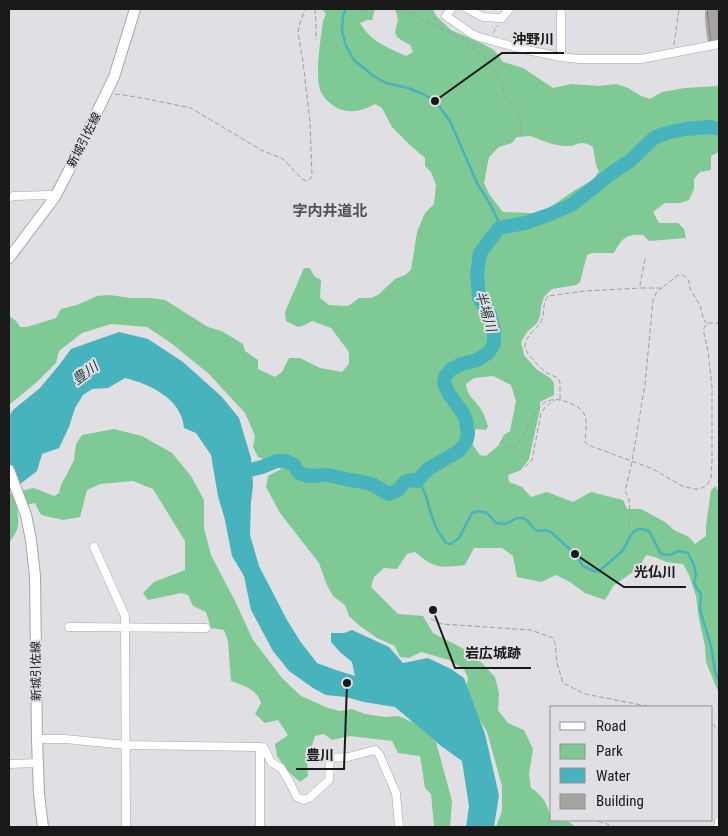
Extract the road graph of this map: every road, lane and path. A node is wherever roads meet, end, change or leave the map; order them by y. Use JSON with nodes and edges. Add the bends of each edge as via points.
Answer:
{"nodes":[{"id":1,"x":135,"y":9,"type":"edge"},
{"id":2,"x":305,"y":9,"type":"edge"},
{"id":3,"x":315,"y":9,"type":"edge"},
{"id":4,"x":363,"y":9,"type":"edge"},
{"id":5,"x":367,"y":9,"type":"edge"},
{"id":6,"x":399,"y":9,"type":"edge"},
{"id":7,"x":451,"y":9,"type":"edge"},
{"id":8,"x":468,"y":9,"type":"edge"},
{"id":9,"x":508,"y":9,"type":"edge"},
{"id":10,"x":679,"y":9,"type":"edge"},
{"id":11,"x":561,"y":13,"type":"dead end"},
{"id":12,"x":502,"y":18,"type":"junction"},
{"id":13,"x":493,"y":34,"type":"dead end"},
{"id":14,"x":479,"y":37,"type":"junction"},
{"id":15,"x":316,"y":40,"type":"dead end"},
{"id":16,"x":462,"y":40,"type":"junction"},
{"id":17,"x":719,"y":44,"type":"edge"},
{"id":18,"x":674,"y":53,"type":"junction"},
{"id":19,"x":561,"y":57,"type":"junction"},
{"id":20,"x":108,"y":93,"type":"junction"},
{"id":21,"x":520,"y":137,"type":"dead end"},
{"id":22,"x":55,"y":196,"type":"junction"},
{"id":23,"x":9,"y":198,"type":"edge"},
{"id":24,"x":9,"y":258,"type":"edge"},
{"id":25,"x":645,"y":259,"type":"dead end"},
{"id":26,"x":641,"y":288,"type":"junction"},
{"id":27,"x":662,"y":288,"type":"junction"},
{"id":28,"x":706,"y":324,"type":"junction"},
{"id":29,"x":719,"y":324,"type":"edge"},
{"id":30,"x":555,"y":400,"type":"junction"},
{"id":31,"x":560,"y":400,"type":"junction"},
{"id":32,"x":501,"y":440,"type":"dead end"},
{"id":33,"x":632,"y":462,"type":"junction"},
{"id":34,"x":525,"y":467,"type":"dead end"},
{"id":35,"x":9,"y":470,"type":"edge"},
{"id":36,"x":630,"y":524,"type":"dead end"},
{"id":37,"x":94,"y":547,"type":"dead end"},
{"id":38,"x":431,"y":619,"type":"dead end"},
{"id":39,"x":69,"y":627,"type":"dead end"},
{"id":40,"x":126,"y":627,"type":"junction"},
{"id":41,"x":206,"y":628,"type":"dead end"},
{"id":42,"x":647,"y":706,"type":"edge"},
{"id":43,"x":37,"y":739,"type":"junction"},
{"id":44,"x":126,"y":745,"type":"junction"},
{"id":45,"x":260,"y":747,"type":"junction"},
{"id":46,"x":38,"y":763,"type":"junction"},
{"id":47,"x":9,"y":764,"type":"edge"},
{"id":48,"x":597,"y":821,"type":"edge"},
{"id":49,"x":719,"y":821,"type":"edge"},
{"id":50,"x":44,"y":827,"type":"edge"},
{"id":51,"x":126,"y":827,"type":"edge"},
{"id":52,"x":260,"y":827,"type":"edge"},
{"id":53,"x":399,"y":827,"type":"edge"},
{"id":54,"x":616,"y":827,"type":"edge"},
{"id":55,"x":718,"y":827,"type":"edge"}],
"edges":[{"from":1,"to":20,"type":"main road","name":"新城引佐線"},
{"from":2,"to":20,"type":"path","via":[[298,33],[310,122],[312,176],[309,180],[302,179],[282,159],[191,108]]},
{"from":3,"to":15,"type":"path"},
{"from":4,"to":5,"type":"path","via":[[366,13]]},
{"from":6,"to":16,"type":"path"},
{"from":7,"to":14,"type":"street","via":[[446,16]]},
{"from":8,"to":12,"type":"street","via":[[483,17]]},
{"from":9,"to":12,"type":"street"},
{"from":10,"to":18,"type":"path"},
{"from":11,"to":19,"type":"street"},
{"from":12,"to":13,"type":"path"},
{"from":14,"to":16,"type":"path"},
{"from":14,"to":19,"type":"street"},
{"from":16,"to":21,"type":"path","via":[[489,61],[501,81],[520,119]]},
{"from":17,"to":18,"type":"street"},
{"from":18,"to":19,"type":"street","via":[[641,59]]},
{"from":20,"to":22,"type":"main road","name":"新城引佐線"},
{"from":22,"to":23,"type":"street"},
{"from":22,"to":24,"type":"main road","name":"新城引佐線"},
{"from":25,"to":26,"type":"path"},
{"from":26,"to":27,"type":"path"},
{"from":26,"to":31,"type":"path","via":[[548,296],[544,301],[541,323],[527,338],[525,350],[542,369],[558,378]]},
{"from":27,"to":28,"type":"path","via":[[678,276],[686,278]]},
{"from":27,"to":33,"type":"path","via":[[653,301],[646,384]]},
{"from":28,"to":29,"type":"path"},
{"from":28,"to":33,"type":"path","via":[[704,334],[712,387],[711,479],[707,485],[694,489]]},
{"from":30,"to":31,"type":"path"},
{"from":30,"to":32,"type":"path","via":[[539,406],[528,430],[515,447],[510,448]]},
{"from":30,"to":34,"type":"path","via":[[541,413],[532,460]]},
{"from":31,"to":33,"type":"path","via":[[580,407],[586,415],[585,442],[588,445]]},
{"from":33,"to":36,"type":"path","via":[[625,490],[629,499]]},
{"from":35,"to":43,"type":"main road","name":"新城引佐線","via":[[26,515],[35,576]]},
{"from":37,"to":40,"type":"street","via":[[125,616]]},
{"from":38,"to":42,"type":"path","via":[[442,624],[531,630],[553,638],[563,683],[585,694]]},
{"from":39,"to":40,"type":"street"},
{"from":40,"to":41,"type":"street"},
{"from":40,"to":44,"type":"street"},
{"from":43,"to":44,"type":"street"},
{"from":43,"to":46,"type":"main road","name":"新城引佐線"},
{"from":44,"to":45,"type":"street"},
{"from":44,"to":51,"type":"street"},
{"from":45,"to":52,"type":"street"},
{"from":45,"to":53,"type":"street","via":[[281,768],[296,797],[303,800],[329,780],[330,758],[375,750],[396,793]]},
{"from":46,"to":47,"type":"street"},
{"from":46,"to":50,"type":"main road","name":"新城引佐線"},
{"from":48,"to":54,"type":"path"},
{"from":49,"to":55,"type":"street"}]}
